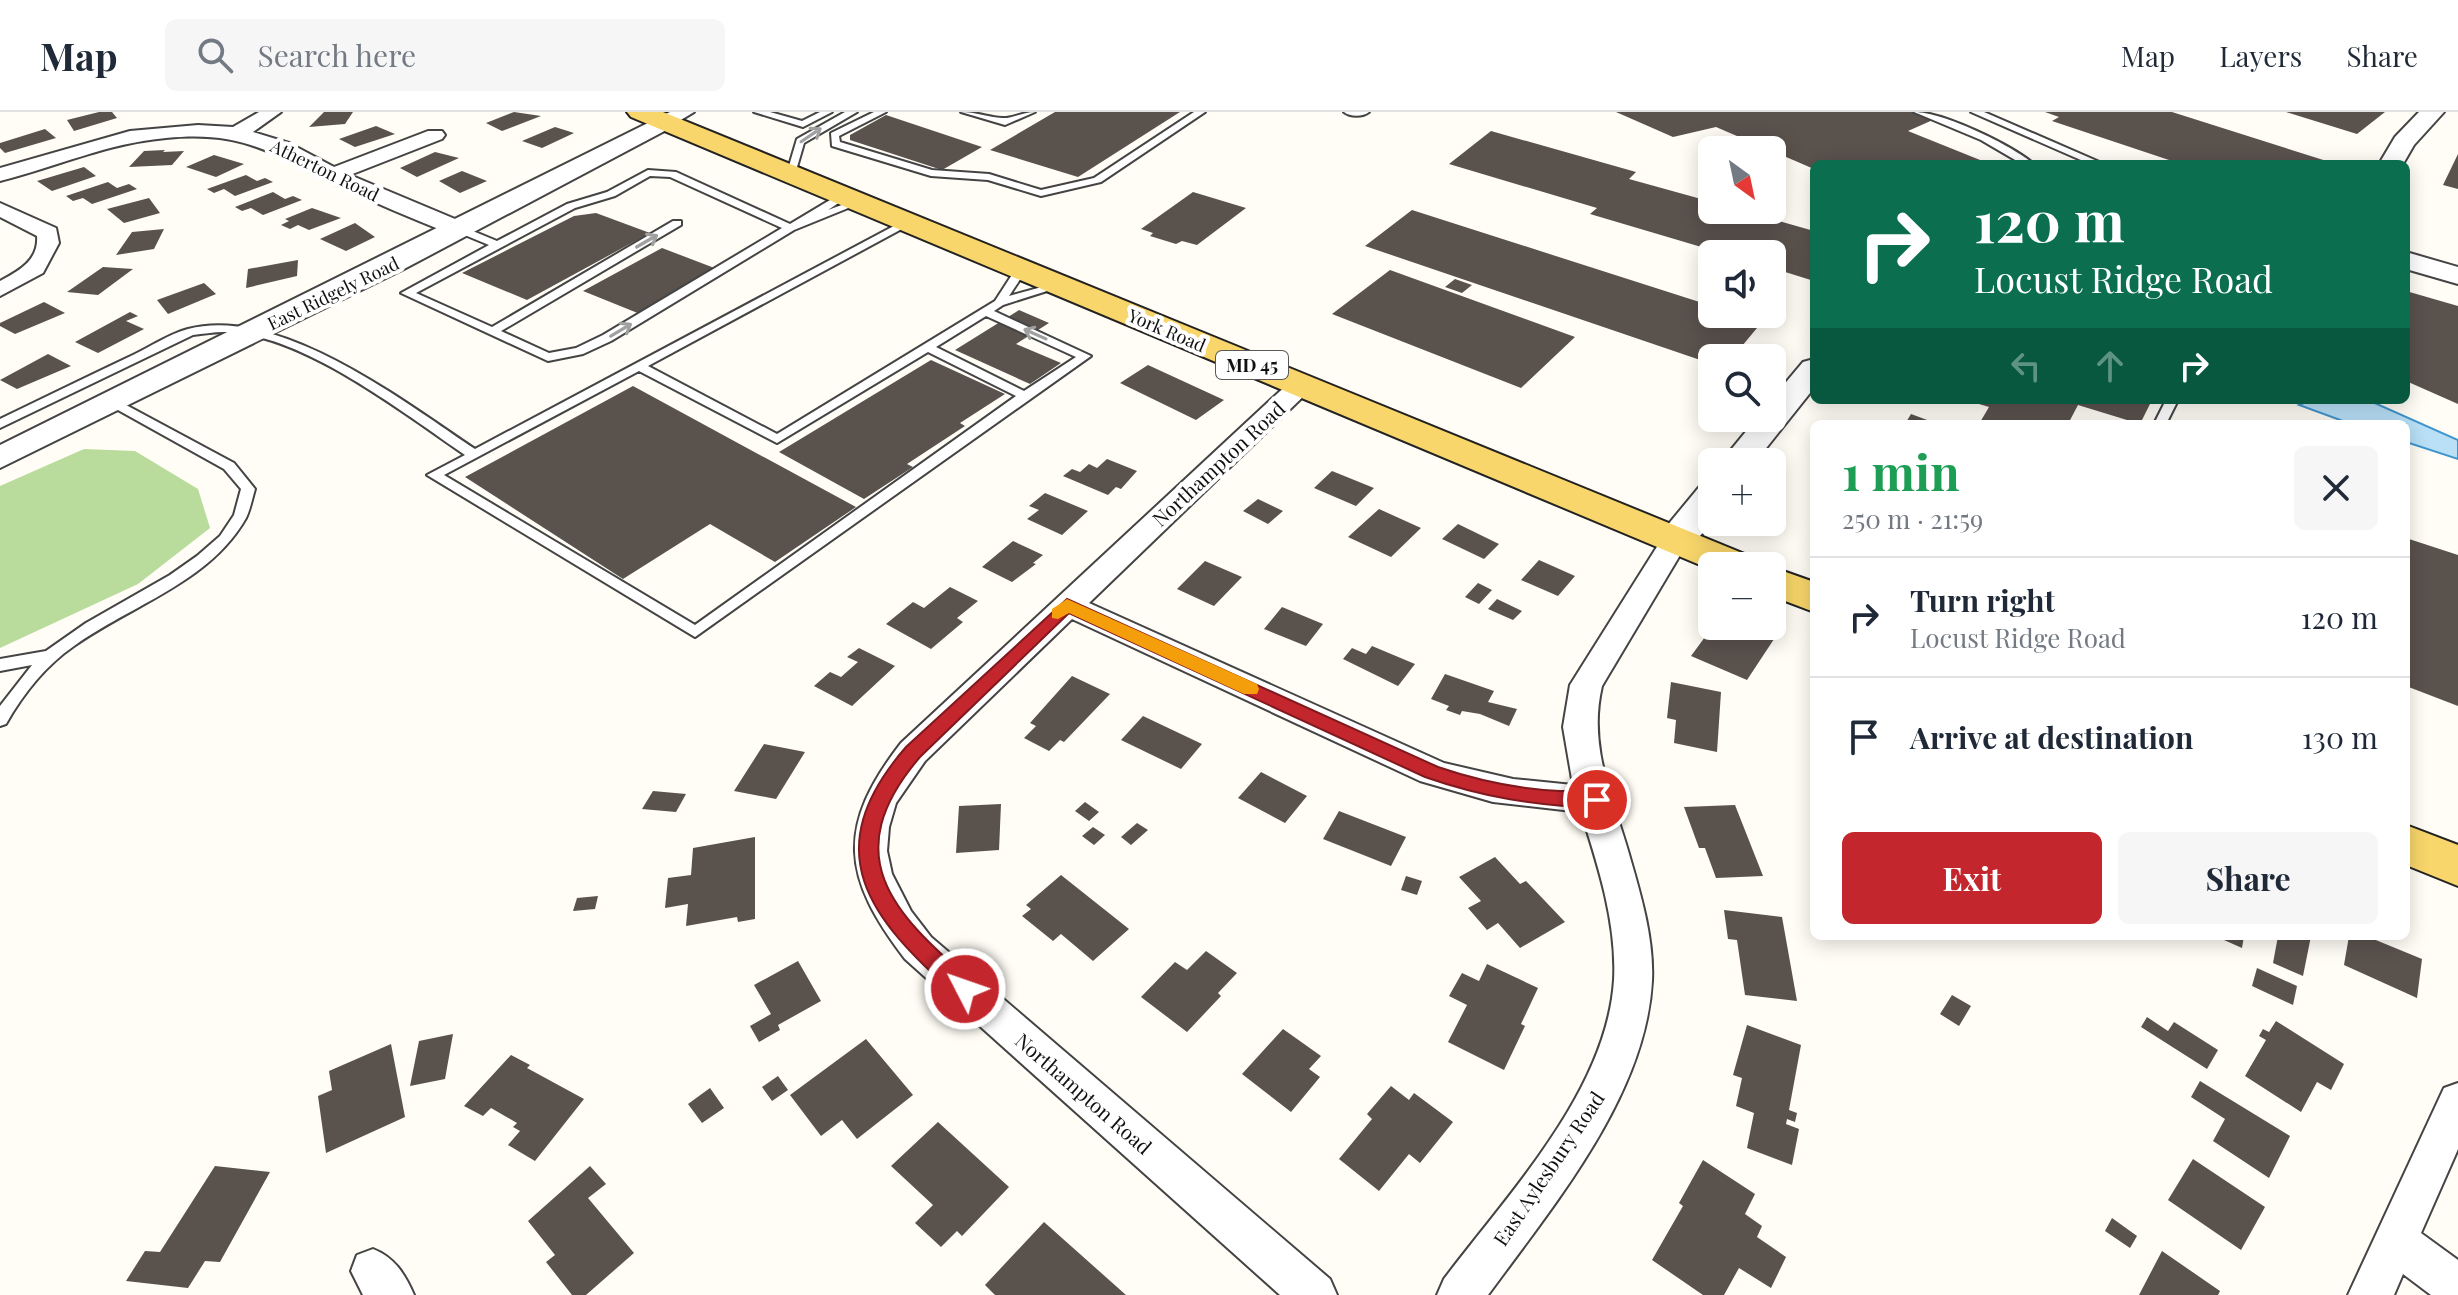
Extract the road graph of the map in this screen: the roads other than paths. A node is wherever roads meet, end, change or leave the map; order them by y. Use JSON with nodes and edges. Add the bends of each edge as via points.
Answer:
{"nodes":[{"id":1,"x":272,"y":112,"type":"edge"},
{"id":2,"x":759,"y":112,"type":"edge"},
{"id":3,"x":827,"y":112,"type":"edge"},
{"id":4,"x":852,"y":112,"type":"edge"},
{"id":5,"x":881,"y":112,"type":"edge"},
{"id":6,"x":966,"y":112,"type":"edge"},
{"id":7,"x":1030,"y":112,"type":"edge"},
{"id":8,"x":1200,"y":112,"type":"edge"},
{"id":9,"x":1349,"y":112,"type":"edge"},
{"id":10,"x":1364,"y":112,"type":"edge"},
{"id":11,"x":1919,"y":112,"type":"edge"},
{"id":12,"x":1976,"y":112,"type":"edge"},
{"id":13,"x":2430,"y":112,"type":"edge"},
{"id":14,"x":663,"y":115,"type":"edge"},
{"id":15,"x":236,"y":134,"type":"junction"},
{"id":16,"x":435,"y":135,"type":"dead end"},
{"id":17,"x":2022,"y":160,"type":"edge"},
{"id":18,"x":2090,"y":160,"type":"edge"},
{"id":19,"x":2393,"y":160,"type":"edge"},
{"id":20,"x":790,"y":174,"type":"junction"},
{"id":21,"x":0,"y":175,"type":"edge"},
{"id":22,"x":332,"y":175,"type":"junction"},
{"id":23,"x":851,"y":199,"type":"junction"},
{"id":24,"x":0,"y":209,"type":"edge"},
{"id":25,"x":907,"y":222,"type":"junction"},
{"id":26,"x":677,"y":223,"type":"dead end"},
{"id":27,"x":790,"y":228,"type":"junction"},
{"id":28,"x":459,"y":229,"type":"junction"},
{"id":29,"x":498,"y":245,"type":"junction"},
{"id":30,"x":2410,"y":261,"type":"edge"},
{"id":31,"x":1021,"y":269,"type":"junction"},
{"id":32,"x":2458,"y":276,"type":"edge"},
{"id":33,"x":1060,"y":285,"type":"junction"},
{"id":34,"x":0,"y":289,"type":"edge"},
{"id":35,"x":999,"y":303,"type":"junction"},
{"id":36,"x":986,"y":312,"type":"junction"},
{"id":37,"x":492,"y":332,"type":"junction"},
{"id":38,"x":251,"y":334,"type":"junction"},
{"id":39,"x":927,"y":347,"type":"junction"},
{"id":40,"x":639,"y":366,"type":"junction"},
{"id":41,"x":1810,"y":373,"type":"edge"},
{"id":42,"x":1301,"y":385,"type":"junction"},
{"id":43,"x":1025,"y":396,"type":"junction"},
{"id":44,"x":113,"y":402,"type":"junction"},
{"id":45,"x":0,"y":424,"type":"edge"},
{"id":46,"x":1749,"y":448,"type":"edge"},
{"id":47,"x":474,"y":455,"type":"junction"},
{"id":48,"x":0,"y":458,"type":"edge"},
{"id":49,"x":1698,"y":511,"type":"edge"},
{"id":50,"x":1675,"y":540,"type":"junction"},
{"id":51,"x":1704,"y":552,"type":"edge"},
{"id":52,"x":1786,"y":586,"type":"edge"},
{"id":53,"x":1810,"y":596,"type":"edge"},
{"id":54,"x":1067,"y":605,"type":"junction"},
{"id":55,"x":51,"y":656,"type":"junction"},
{"id":56,"x":0,"y":665,"type":"edge"},
{"id":57,"x":0,"y":720,"type":"edge"},
{"id":58,"x":1597,"y":800,"type":"junction"},
{"id":59,"x":2410,"y":846,"type":"edge"},
{"id":60,"x":2458,"y":866,"type":"edge"},
{"id":61,"x":2458,"y":1102,"type":"edge"},
{"id":62,"x":2395,"y":1241,"type":"junction"},
{"id":63,"x":2458,"y":1287,"type":"edge"},
{"id":64,"x":1314,"y":1295,"type":"edge"},
{"id":65,"x":1460,"y":1295,"type":"edge"},
{"id":66,"x":2371,"y":1295,"type":"edge"}],
"edges":[{"from":1,"to":15,"type":"street"},
{"from":2,"to":3,"type":"lane","via":[[803,124]]},
{"from":20,"to":4,"type":"lane","one_way":true,"via":[[800,141]]},
{"from":5,"to":8,"type":"lane","via":[[834,135],[835,144],[931,173],[989,177],[1041,193],[1097,180]]},
{"from":6,"to":7,"type":"lane","via":[[1005,122]]},
{"from":9,"to":10,"type":"lane"},
{"from":11,"to":17,"type":"lane"},
{"from":12,"to":18,"type":"lane"},
{"from":13,"to":19,"type":"street"},
{"from":14,"to":20,"type":"main road","name":"York Road","number":"MD 45"},
{"from":14,"to":28,"type":"street","name":"East Ridgely Road"},
{"from":15,"to":21,"type":"street","name":"Atherton Road","via":[[177,133],[116,141]]},
{"from":15,"to":22,"type":"street","name":"Atherton Road","via":[[283,148]]},
{"from":16,"to":22,"type":"street"},
{"from":20,"to":23,"type":"main road","name":"York Road","number":"MD 45"},
{"from":22,"to":28,"type":"street","name":"Atherton Road"},
{"from":23,"to":25,"type":"main road","name":"York Road","number":"MD 45"},
{"from":23,"to":27,"type":"lane"},
{"from":24,"to":34,"type":"street","via":[[48,233],[50,244],[46,257],[31,271]]},
{"from":25,"to":31,"type":"main road","name":"York Road","number":"MD 45"},
{"from":25,"to":40,"type":"lane"},
{"from":37,"to":26,"type":"lane","one_way":true},
{"from":27,"to":29,"type":"lane","via":[[672,174],[648,173]]},
{"from":37,"to":27,"type":"lane","one_way":true,"via":[[548,357],[594,345]]},
{"from":28,"to":29,"type":"lane"},
{"from":28,"to":38,"type":"street","name":"East Ridgely Road"},
{"from":29,"to":37,"type":"lane","via":[[407,293]]},
{"from":30,"to":32,"type":"street"},
{"from":31,"to":33,"type":"main road","name":"York Road","number":"MD 45"},
{"from":31,"to":35,"type":"lane"},
{"from":33,"to":35,"type":"lane"},
{"from":33,"to":42,"type":"main road","name":"York Road","number":"MD 45"},
{"from":35,"to":36,"type":"lane"},
{"from":36,"to":39,"type":"lane"},
{"from":43,"to":36,"type":"lane","one_way":true,"via":[[1085,356]]},
{"from":38,"to":44,"type":"street","name":"East Ridgely Road"},
{"from":38,"to":45,"type":"lane","via":[[220,326],[190,332]]},
{"from":38,"to":47,"type":"lane","via":[[330,360]]},
{"from":39,"to":40,"type":"lane","via":[[777,439]]},
{"from":39,"to":43,"type":"lane"},
{"from":40,"to":47,"type":"lane"},
{"from":41,"to":46,"type":"street"},
{"from":42,"to":50,"type":"main road","name":"York Road","number":"MD 45"},
{"from":42,"to":54,"type":"street","name":"Northampton Road"},
{"from":43,"to":47,"type":"lane","via":[[695,632],[434,475]]},
{"from":44,"to":48,"type":"street","name":"East Ridgely Road"},
{"from":44,"to":55,"type":"lane","via":[[229,466],[248,489],[247,504],[239,524],[202,559]]},
{"from":49,"to":50,"type":"street"},
{"from":50,"to":51,"type":"main road","name":"York Road","number":"MD 45"},
{"from":50,"to":58,"type":"street","name":"East Aylesbury Road","via":[[1586,685],[1579,705],[1581,752]]},
{"from":52,"to":53,"type":"main road"},
{"from":54,"to":58,"type":"street","via":[[1432,772],[1477,788],[1527,797]]},
{"from":54,"to":64,"type":"street","name":"Northampton Road","via":[[890,778],[867,846],[873,881],[892,918],[918,948]]},
{"from":55,"to":56,"type":"lane"},
{"from":55,"to":57,"type":"lane"},
{"from":58,"to":65,"type":"street","name":"East Aylesbury Road","via":[[1630,933],[1633,983],[1624,1030],[1606,1082],[1573,1138]]},
{"from":59,"to":60,"type":"main road"},
{"from":61,"to":62,"type":"street"},
{"from":62,"to":63,"type":"street"},
{"from":62,"to":66,"type":"street"}]}
